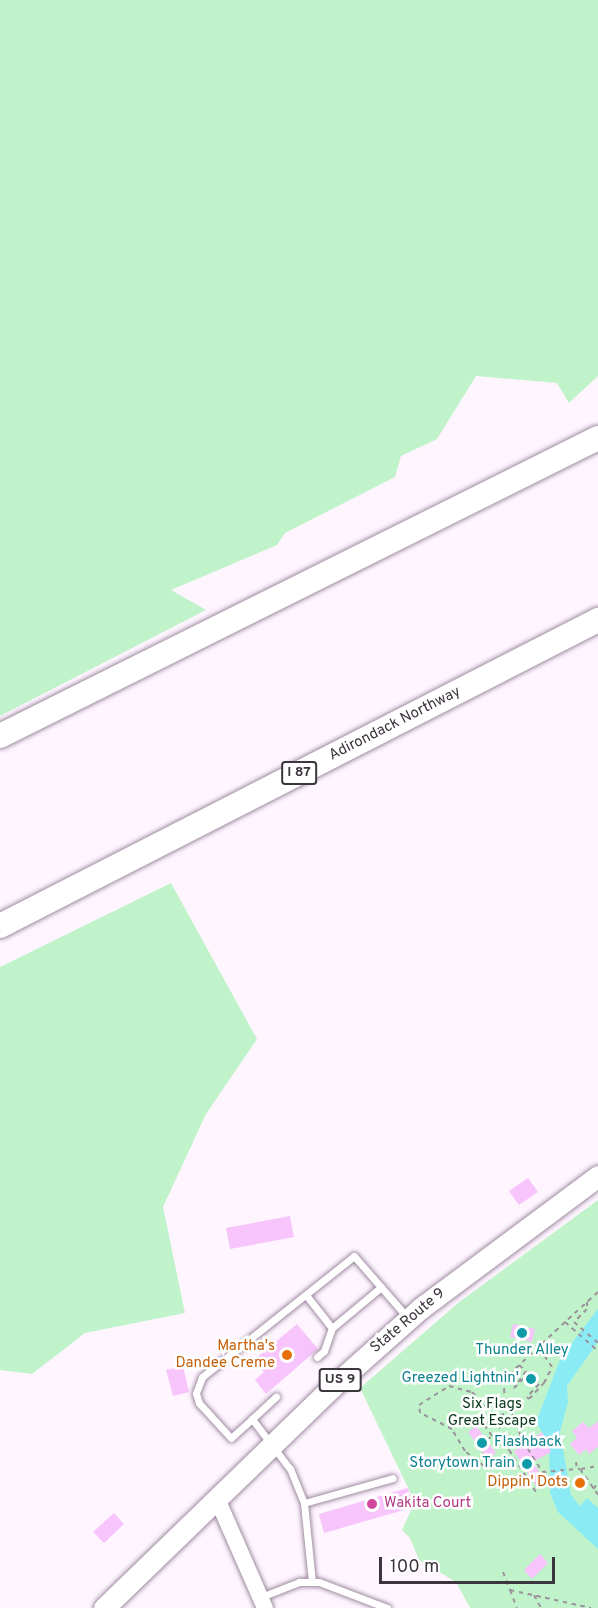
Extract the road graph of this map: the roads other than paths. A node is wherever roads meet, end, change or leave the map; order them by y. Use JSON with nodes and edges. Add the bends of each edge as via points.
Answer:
{"nodes":[{"id":1,"x":598,"y":438,"type":"edge"},
{"id":2,"x":598,"y":620,"type":"edge"},
{"id":3,"x":0,"y":735,"type":"edge"},
{"id":4,"x":0,"y":926,"type":"edge"},
{"id":5,"x":598,"y":1176,"type":"edge"},
{"id":6,"x":381,"y":1287,"type":"junction"},
{"id":7,"x":306,"y":1295,"type":"junction"},
{"id":8,"x":409,"y":1319,"type":"junction"},
{"id":9,"x":332,"y":1328,"type":"junction"},
{"id":10,"x":317,"y":1357,"type":"dead end"},
{"id":11,"x":276,"y":1397,"type":"dead end"},
{"id":12,"x":252,"y":1419,"type":"junction"},
{"id":13,"x":274,"y":1445,"type":"junction"},
{"id":14,"x":393,"y":1479,"type":"dead end"},
{"id":15,"x":218,"y":1501,"type":"junction"},
{"id":16,"x":304,"y":1503,"type":"junction"},
{"id":17,"x":312,"y":1582,"type":"junction"},
{"id":18,"x":263,"y":1602,"type":"edge"},
{"id":19,"x":104,"y":1608,"type":"edge"},
{"id":20,"x":387,"y":1608,"type":"edge"}],
"edges":[{"from":1,"to":3,"type":"highway"},
{"from":2,"to":4,"type":"highway","name":"Adirondack Northway","number":"I 87"},
{"from":5,"to":8,"type":"main road","name":"State Route 9","number":"US 9"},
{"from":6,"to":7,"type":"lane","via":[[354,1256]]},
{"from":6,"to":8,"type":"lane"},
{"from":6,"to":9,"type":"lane"},
{"from":7,"to":9,"type":"lane"},
{"from":7,"to":12,"type":"lane","via":[[202,1377],[196,1393],[199,1403],[231,1438]]},
{"from":8,"to":13,"type":"main road","name":"State Route 9","number":"US 9"},
{"from":9,"to":10,"type":"lane","via":[[324,1351]]},
{"from":11,"to":12,"type":"lane"},
{"from":12,"to":13,"type":"lane"},
{"from":13,"to":15,"type":"main road","name":"State Route 9","number":"US 9"},
{"from":13,"to":16,"type":"lane"},
{"from":14,"to":16,"type":"lane"},
{"from":15,"to":18,"type":"street"},
{"from":15,"to":19,"type":"main road","name":"State Route 9","number":"US 9"},
{"from":16,"to":17,"type":"lane"},
{"from":17,"to":18,"type":"lane","via":[[299,1582]]},
{"from":17,"to":20,"type":"lane"}]}
